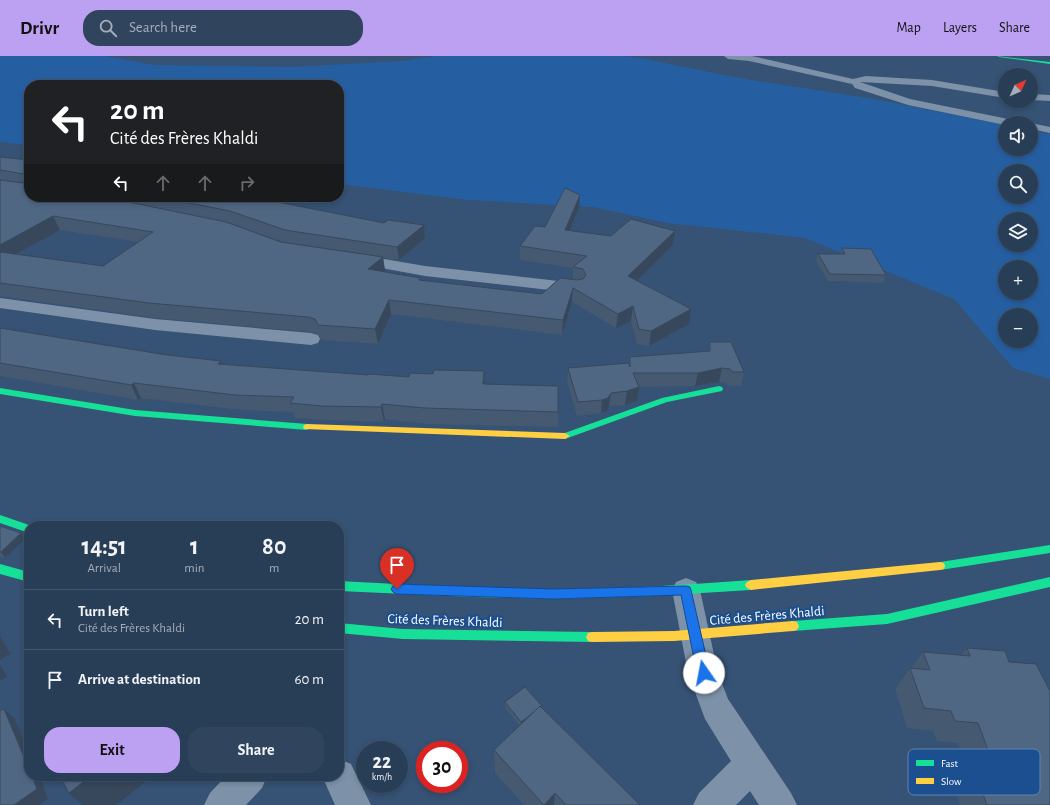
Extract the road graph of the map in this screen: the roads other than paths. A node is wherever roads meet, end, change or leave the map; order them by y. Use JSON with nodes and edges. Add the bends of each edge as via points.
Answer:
{"nodes":[{"id":1,"x":728,"y":56,"type":"edge"},
{"id":2,"x":999,"y":56,"type":"edge"},
{"id":3,"x":1050,"y":63,"type":"edge"},
{"id":4,"x":855,"y":82,"type":"junction"},
{"id":5,"x":998,"y":94,"type":"edge"},
{"id":6,"x":1038,"y":97,"type":"edge"},
{"id":7,"x":1050,"y":98,"type":"edge"},
{"id":8,"x":998,"y":120,"type":"edge"},
{"id":9,"x":1038,"y":127,"type":"edge"},
{"id":10,"x":1050,"y":130,"type":"edge"},
{"id":11,"x":344,"y":258,"type":"edge"},
{"id":12,"x":576,"y":288,"type":"edge"},
{"id":13,"x":0,"y":303,"type":"edge"},
{"id":14,"x":310,"y":339,"type":"dead end"},
{"id":15,"x":719,"y":389,"type":"dead end"},
{"id":16,"x":0,"y":391,"type":"edge"},
{"id":17,"x":0,"y":518,"type":"edge"},
{"id":18,"x":24,"y":527,"type":"edge"},
{"id":19,"x":1050,"y":549,"type":"edge"},
{"id":20,"x":0,"y":569,"type":"edge"},
{"id":21,"x":24,"y":576,"type":"edge"},
{"id":22,"x":1050,"y":582,"type":"edge"},
{"id":23,"x":344,"y":586,"type":"edge"},
{"id":24,"x":686,"y":590,"type":"junction"},
{"id":25,"x":344,"y":628,"type":"edge"},
{"id":26,"x":695,"y":635,"type":"junction"},
{"id":27,"x":752,"y":765,"type":"junction"},
{"id":28,"x":245,"y":781,"type":"edge"},
{"id":29,"x":341,"y":781,"type":"edge"},
{"id":30,"x":222,"y":805,"type":"edge"},
{"id":31,"x":353,"y":805,"type":"edge"},
{"id":32,"x":711,"y":805,"type":"edge"},
{"id":33,"x":779,"y":805,"type":"edge"}],
"edges":[{"from":1,"to":4,"type":"street","via":[[749,58]]},
{"from":2,"to":3,"type":"main road"},
{"from":4,"to":5,"type":"street","via":[[866,79],[919,82]]},
{"from":4,"to":8,"type":"street","via":[[858,86],[908,102]]},
{"from":6,"to":7,"type":"street"},
{"from":9,"to":10,"type":"street"},
{"from":11,"to":12,"type":"street","via":[[433,272]]},
{"from":13,"to":14,"type":"street","via":[[201,330]]},
{"from":15,"to":16,"type":"main road","via":[[665,400],[563,437],[319,428],[135,413]]},
{"from":17,"to":18,"type":"main road"},
{"from":19,"to":24,"type":"main road","via":[[884,574]]},
{"from":20,"to":21,"type":"main road"},
{"from":22,"to":26,"type":"main road","name":"Cité des Frères Khaldi","via":[[887,619]]},
{"from":23,"to":24,"type":"main road","via":[[554,594]]},
{"from":24,"to":26,"type":"street"},
{"from":25,"to":26,"type":"main road","name":"Cité des Frères Khaldi","via":[[403,634],[539,637]]},
{"from":26,"to":27,"type":"street","via":[[716,708]]},
{"from":27,"to":32,"type":"street"},
{"from":27,"to":33,"type":"street"},
{"from":28,"to":30,"type":"street"},
{"from":29,"to":31,"type":"street"}]}
